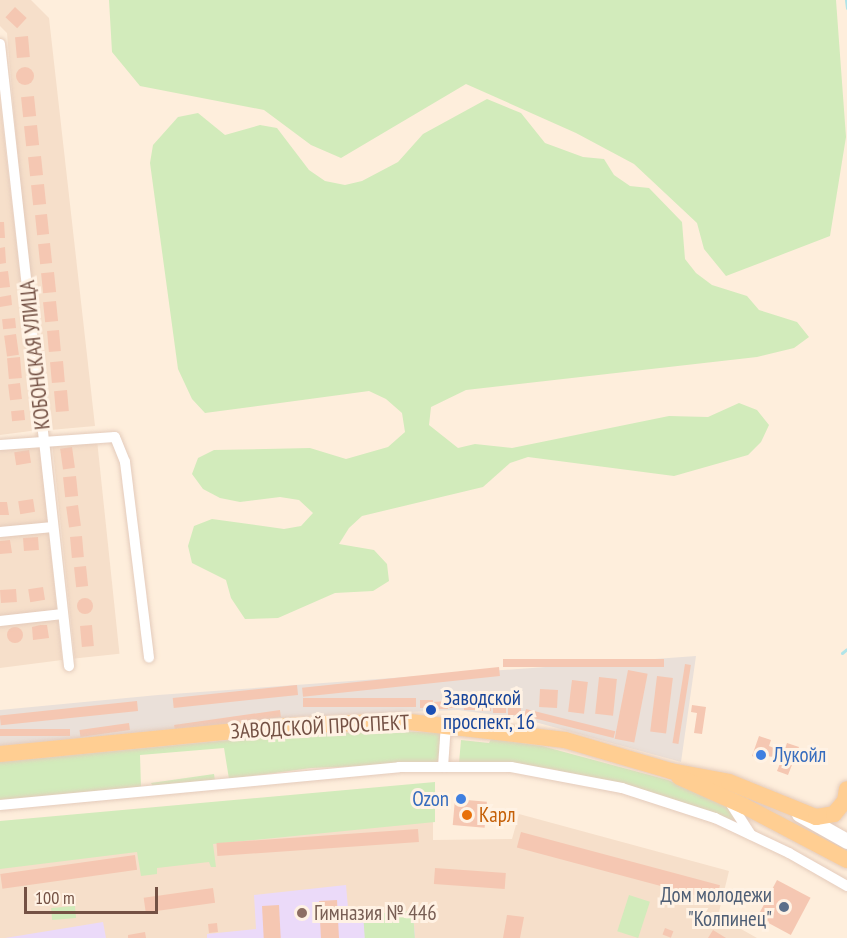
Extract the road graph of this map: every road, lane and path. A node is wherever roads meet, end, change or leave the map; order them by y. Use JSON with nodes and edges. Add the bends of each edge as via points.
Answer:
{"nodes":[{"id":1,"x":0,"y":44,"type":"edge"},
{"id":2,"x":45,"y":441,"type":"junction"},
{"id":3,"x":0,"y":445,"type":"edge"},
{"id":4,"x":53,"y":527,"type":"junction"},
{"id":5,"x":0,"y":532,"type":"edge"},
{"id":6,"x":63,"y":614,"type":"junction"},
{"id":7,"x":0,"y":621,"type":"edge"},
{"id":8,"x":149,"y":658,"type":"dead end"},
{"id":9,"x":69,"y":666,"type":"dead end"},
{"id":10,"x":446,"y":724,"type":"junction"},
{"id":11,"x":0,"y":754,"type":"edge"},
{"id":12,"x":443,"y":767,"type":"junction"},
{"id":13,"x":671,"y":771,"type":"junction"},
{"id":14,"x":847,"y":789,"type":"edge"},
{"id":15,"x":727,"y":799,"type":"junction"},
{"id":16,"x":0,"y":806,"type":"edge"},
{"id":17,"x":789,"y":808,"type":"junction"},
{"id":18,"x":751,"y":835,"type":"junction"},
{"id":19,"x":847,"y":841,"type":"edge"},
{"id":20,"x":847,"y":860,"type":"edge"},
{"id":21,"x":847,"y":886,"type":"edge"}],
"edges":[{"from":1,"to":2,"type":"street","name":"КОБОНСКАЯ УЛИЦА"},
{"from":2,"to":3,"type":"street"},
{"from":2,"to":4,"type":"street","name":"КОБОНСКАЯ УЛИЦА"},
{"from":2,"to":8,"type":"street","via":[[115,437],[125,462]]},
{"from":4,"to":5,"type":"street"},
{"from":4,"to":6,"type":"street","name":"КОБОНСКАЯ УЛИЦА"},
{"from":6,"to":7,"type":"street"},
{"from":6,"to":9,"type":"street","name":"КОБОНСКАЯ УЛИЦА"},
{"from":10,"to":11,"type":"main road","name":"ЗАВОДСКОЙ ПРОСПЕКТ","via":[[401,721],[287,726]]},
{"from":10,"to":12,"type":"street"},
{"from":10,"to":13,"type":"main road","name":"ЗАВОДСКОЙ ПРОСПЕКТ","via":[[565,740]]},
{"from":12,"to":16,"type":"street","via":[[285,776]]},
{"from":12,"to":18,"type":"street","via":[[511,767],[566,775],[622,788]]},
{"from":13,"to":15,"type":"main road","name":"ЗАВОДСКОЙ ПРОСПЕКТ"},
{"from":13,"to":17,"type":"main road","name":"ЗАВОДСКОЙ ПРОСПЕКТ","via":[[729,782]]},
{"from":14,"to":17,"type":"main road","via":[[841,808],[829,817]]},
{"from":15,"to":18,"type":"street"},
{"from":15,"to":20,"type":"main road","name":"ЗАВОДСКОЙ ПРОСПЕКТ"},
{"from":17,"to":19,"type":"main road","name":"ЗАВОДСКОЙ ПРОСПЕКТ"},
{"from":18,"to":21,"type":"street"}]}
